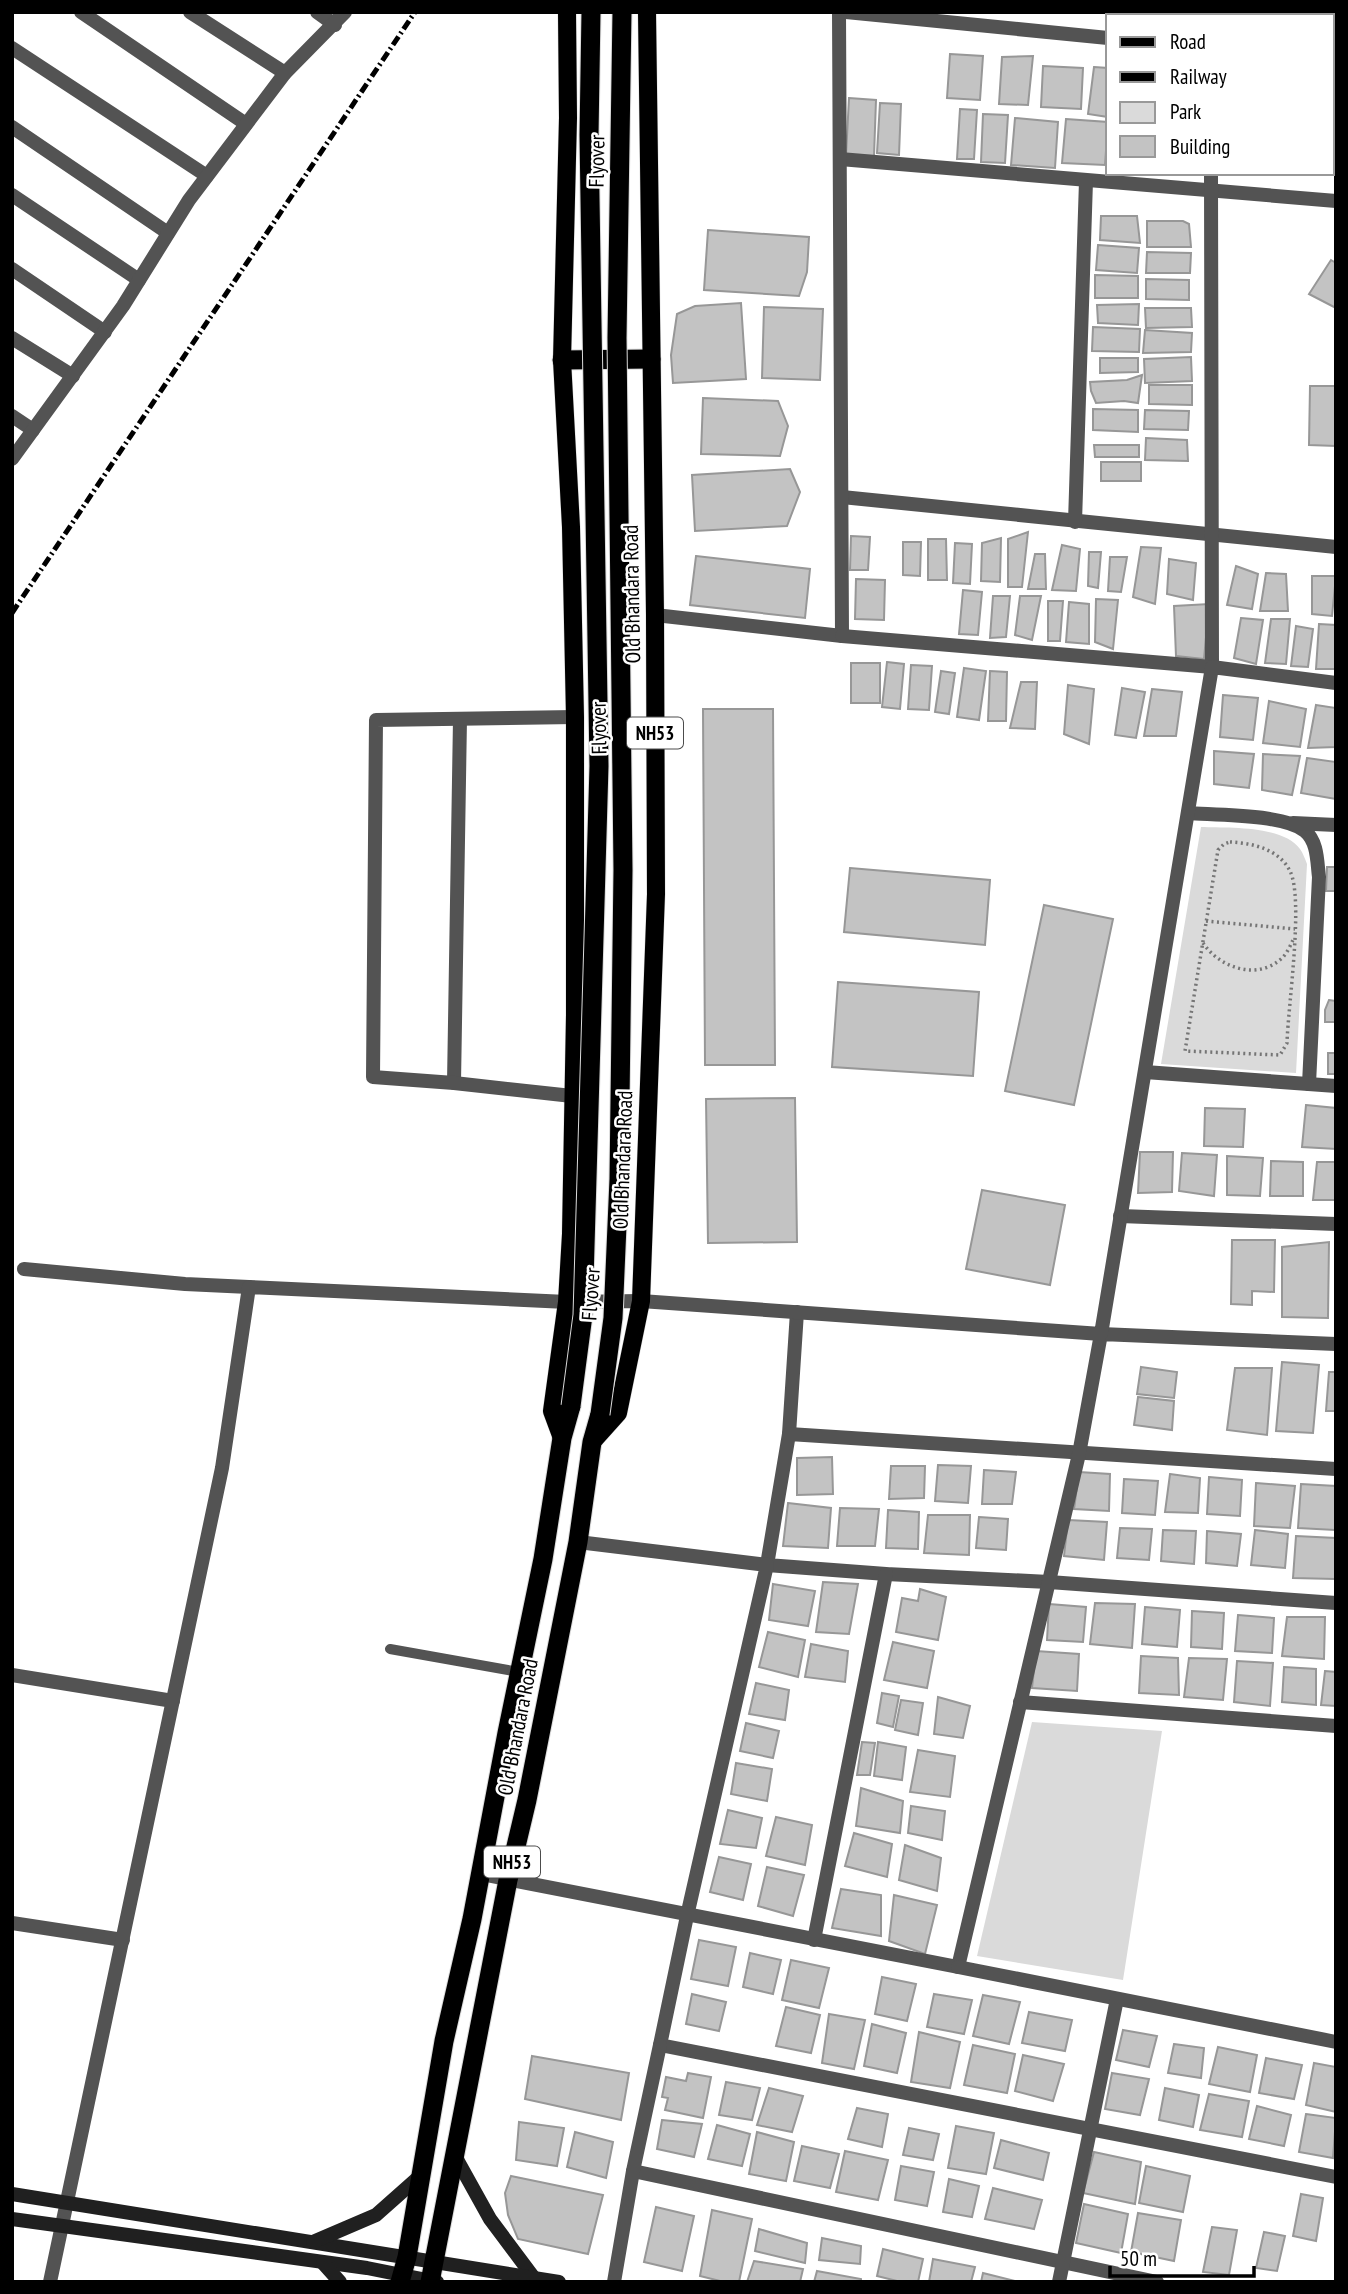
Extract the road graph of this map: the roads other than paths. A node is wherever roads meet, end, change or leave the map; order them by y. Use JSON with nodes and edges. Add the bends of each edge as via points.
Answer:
{"nodes":[{"id":1,"x":81,"y":12,"type":"edge"},
{"id":2,"x":190,"y":12,"type":"edge"},
{"id":3,"x":317,"y":12,"type":"edge"},
{"id":4,"x":345,"y":12,"type":"edge"},
{"id":5,"x":567,"y":12,"type":"edge"},
{"id":6,"x":591,"y":12,"type":"edge"},
{"id":7,"x":622,"y":12,"type":"edge"},
{"id":8,"x":646,"y":12,"type":"edge"},
{"id":9,"x":839,"y":12,"type":"edge"},
{"id":10,"x":846,"y":12,"type":"edge"},
{"id":11,"x":335,"y":24,"type":"junction"},
{"id":12,"x":1106,"y":38,"type":"edge"},
{"id":13,"x":12,"y":48,"type":"edge"},
{"id":14,"x":285,"y":73,"type":"junction"},
{"id":15,"x":246,"y":124,"type":"junction"},
{"id":16,"x":12,"y":127,"type":"edge"},
{"id":17,"x":840,"y":159,"type":"junction"},
{"id":18,"x":1212,"y":175,"type":"edge"},
{"id":19,"x":207,"y":176,"type":"junction"},
{"id":20,"x":1086,"y":181,"type":"junction"},
{"id":21,"x":1212,"y":192,"type":"junction"},
{"id":22,"x":12,"y":195,"type":"edge"},
{"id":23,"x":1336,"y":201,"type":"edge"},
{"id":24,"x":169,"y":233,"type":"junction"},
{"id":25,"x":12,"y":269,"type":"edge"},
{"id":26,"x":139,"y":281,"type":"junction"},
{"id":27,"x":105,"y":332,"type":"junction"},
{"id":28,"x":12,"y":338,"type":"edge"},
{"id":29,"x":652,"y":359,"type":"junction"},
{"id":30,"x":562,"y":360,"type":"junction"},
{"id":31,"x":73,"y":376,"type":"junction"},
{"id":32,"x":12,"y":416,"type":"edge"},
{"id":33,"x":33,"y":430,"type":"junction"},
{"id":34,"x":12,"y":459,"type":"edge"},
{"id":35,"x":842,"y":497,"type":"junction"},
{"id":36,"x":1075,"y":522,"type":"junction"},
{"id":37,"x":1212,"y":536,"type":"junction"},
{"id":38,"x":1336,"y":547,"type":"edge"},
{"id":39,"x":655,"y":615,"type":"junction"},
{"id":40,"x":842,"y":636,"type":"junction"},
{"id":41,"x":1212,"y":667,"type":"junction"},
{"id":42,"x":1336,"y":683,"type":"edge"},
{"id":43,"x":575,"y":717,"type":"junction"},
{"id":44,"x":460,"y":719,"type":"junction"},
{"id":45,"x":1188,"y":813,"type":"junction"},
{"id":46,"x":1285,"y":823,"type":"junction"},
{"id":47,"x":1336,"y":825,"type":"edge"},
{"id":48,"x":1145,"y":1072,"type":"junction"},
{"id":49,"x":454,"y":1083,"type":"junction"},
{"id":50,"x":1309,"y":1084,"type":"junction"},
{"id":51,"x":1336,"y":1086,"type":"edge"},
{"id":52,"x":572,"y":1096,"type":"junction"},
{"id":53,"x":1121,"y":1216,"type":"junction"},
{"id":54,"x":1336,"y":1224,"type":"edge"},
{"id":55,"x":24,"y":1269,"type":"dead end"},
{"id":56,"x":249,"y":1287,"type":"junction"},
{"id":57,"x":641,"y":1301,"type":"junction"},
{"id":58,"x":567,"y":1303,"type":"junction"},
{"id":59,"x":797,"y":1312,"type":"junction"},
{"id":60,"x":1101,"y":1334,"type":"junction"},
{"id":61,"x":1336,"y":1344,"type":"edge"},
{"id":62,"x":789,"y":1434,"type":"junction"},
{"id":63,"x":562,"y":1438,"type":"junction"},
{"id":64,"x":592,"y":1442,"type":"junction"},
{"id":65,"x":1079,"y":1454,"type":"junction"},
{"id":66,"x":1336,"y":1469,"type":"edge"},
{"id":67,"x":578,"y":1542,"type":"junction"},
{"id":68,"x":767,"y":1565,"type":"junction"},
{"id":69,"x":886,"y":1574,"type":"junction"},
{"id":70,"x":1049,"y":1582,"type":"junction"},
{"id":71,"x":1336,"y":1603,"type":"edge"},
{"id":72,"x":390,"y":1650,"type":"dead end"},
{"id":73,"x":519,"y":1672,"type":"junction"},
{"id":74,"x":12,"y":1675,"type":"edge"},
{"id":75,"x":173,"y":1701,"type":"junction"},
{"id":76,"x":1020,"y":1702,"type":"junction"},
{"id":77,"x":1336,"y":1726,"type":"edge"},
{"id":78,"x":481,"y":1874,"type":"junction"},
{"id":79,"x":508,"y":1880,"type":"junction"},
{"id":80,"x":687,"y":1916,"type":"junction"},
{"id":81,"x":12,"y":1923,"type":"edge"},
{"id":82,"x":123,"y":1940,"type":"junction"},
{"id":83,"x":814,"y":1940,"type":"junction"},
{"id":84,"x":958,"y":1967,"type":"junction"},
{"id":85,"x":1117,"y":1999,"type":"junction"},
{"id":86,"x":1336,"y":2042,"type":"edge"},
{"id":87,"x":660,"y":2045,"type":"junction"},
{"id":88,"x":1090,"y":2130,"type":"junction"},
{"id":89,"x":455,"y":2156,"type":"junction"},
{"id":90,"x":633,"y":2171,"type":"junction"},
{"id":91,"x":420,"y":2176,"type":"junction"},
{"id":92,"x":1336,"y":2177,"type":"edge"},
{"id":93,"x":12,"y":2194,"type":"edge"},
{"id":94,"x":68,"y":2204,"type":"junction"},
{"id":95,"x":12,"y":2219,"type":"edge"},
{"id":96,"x":62,"y":2227,"type":"junction"},
{"id":97,"x":312,"y":2242,"type":"junction"},
{"id":98,"x":323,"y":2263,"type":"junction"},
{"id":99,"x":1063,"y":2264,"type":"junction"},
{"id":100,"x":403,"y":2272,"type":"edge"},
{"id":101,"x":433,"y":2277,"type":"edge"},
{"id":102,"x":534,"y":2278,"type":"junction"},
{"id":103,"x":50,"y":2282,"type":"edge"},
{"id":104,"x":341,"y":2282,"type":"edge"},
{"id":105,"x":559,"y":2282,"type":"edge"},
{"id":106,"x":614,"y":2282,"type":"edge"},
{"id":107,"x":1059,"y":2282,"type":"edge"},
{"id":108,"x":1157,"y":2282,"type":"edge"}],
"edges":[{"from":1,"to":15,"type":"street"},
{"from":2,"to":14,"type":"street"},
{"from":3,"to":11,"type":"street"},
{"from":4,"to":11,"type":"street"},
{"from":5,"to":30,"type":"main road","number":"NH53"},
{"from":6,"to":63,"type":"highway","name":"Flyover","number":"NH53","bridge":true,"via":[[599,766],[583,1315]]},
{"from":7,"to":64,"type":"highway","name":"Flyover","bridge":true,"via":[[617,338],[623,870],[619,1179],[613,1318]]},
{"from":8,"to":29,"type":"main road","name":"Old Bhandara Road","number":"NH53"},
{"from":9,"to":17,"type":"street"},
{"from":10,"to":12,"type":"street"},
{"from":11,"to":14,"type":"street"},
{"from":13,"to":19,"type":"street"},
{"from":14,"to":15,"type":"street"},
{"from":15,"to":19,"type":"street"},
{"from":16,"to":24,"type":"street"},
{"from":17,"to":20,"type":"street"},
{"from":17,"to":35,"type":"street"},
{"from":18,"to":21,"type":"street"},
{"from":19,"to":24,"type":"street"},
{"from":20,"to":21,"type":"street"},
{"from":20,"to":36,"type":"street"},
{"from":21,"to":23,"type":"street"},
{"from":21,"to":37,"type":"street"},
{"from":22,"to":26,"type":"street"},
{"from":24,"to":26,"type":"street"},
{"from":25,"to":27,"type":"street"},
{"from":26,"to":27,"type":"street"},
{"from":27,"to":31,"type":"street"},
{"from":28,"to":31,"type":"street"},
{"from":29,"to":30,"type":"highway"},
{"from":29,"to":39,"type":"main road","name":"Old Bhandara Road","number":"NH53"},
{"from":30,"to":43,"type":"main road","number":"NH53"},
{"from":31,"to":33,"type":"street"},
{"from":32,"to":33,"type":"street"},
{"from":33,"to":34,"type":"street"},
{"from":35,"to":36,"type":"street"},
{"from":35,"to":40,"type":"street"},
{"from":36,"to":37,"type":"street"},
{"from":37,"to":38,"type":"street"},
{"from":37,"to":41,"type":"street"},
{"from":39,"to":40,"type":"street"},
{"from":39,"to":57,"type":"main road","name":"Old Bhandara Road","number":"NH53","via":[[656,894]]},
{"from":40,"to":41,"type":"street"},
{"from":41,"to":42,"type":"street"},
{"from":41,"to":45,"type":"street"},
{"from":43,"to":44,"type":"street"},
{"from":43,"to":52,"type":"main road","number":"NH53"},
{"from":44,"to":49,"type":"street"},
{"from":44,"to":49,"type":"street","via":[[376,720],[373,1077]]},
{"from":45,"to":46,"type":"street"},
{"from":45,"to":48,"type":"street"},
{"from":46,"to":47,"type":"street"},
{"from":46,"to":50,"type":"street","via":[[1305,832],[1316,848],[1319,877]]},
{"from":48,"to":50,"type":"street"},
{"from":48,"to":53,"type":"street"},
{"from":49,"to":52,"type":"street"},
{"from":50,"to":51,"type":"street"},
{"from":52,"to":58,"type":"main road","number":"NH53"},
{"from":53,"to":54,"type":"street"},
{"from":53,"to":60,"type":"street"},
{"from":55,"to":56,"type":"street"},
{"from":56,"to":58,"type":"street"},
{"from":56,"to":75,"type":"street","via":[[222,1468]]},
{"from":57,"to":58,"type":"street"},
{"from":57,"to":59,"type":"street"},
{"from":57,"to":64,"type":"main road","name":"Old Bhandara Road","number":"NH53","via":[[618,1413]]},
{"from":58,"to":63,"type":"main road","number":"NH53","via":[[552,1411]]},
{"from":59,"to":60,"type":"street"},
{"from":59,"to":62,"type":"street"},
{"from":60,"to":61,"type":"street"},
{"from":60,"to":65,"type":"street"},
{"from":62,"to":65,"type":"street"},
{"from":62,"to":68,"type":"street"},
{"from":63,"to":73,"type":"highway","number":"NH53"},
{"from":64,"to":67,"type":"highway","name":"Old Bhandara Road","number":"NH53"},
{"from":65,"to":66,"type":"street"},
{"from":65,"to":70,"type":"street"},
{"from":67,"to":68,"type":"street"},
{"from":67,"to":79,"type":"highway","name":"Old Bhandara Road","number":"NH53"},
{"from":68,"to":69,"type":"street"},
{"from":68,"to":80,"type":"street"},
{"from":69,"to":70,"type":"street"},
{"from":69,"to":83,"type":"street"},
{"from":70,"to":71,"type":"street"},
{"from":70,"to":76,"type":"street"},
{"from":72,"to":73,"type":"lane"},
{"from":73,"to":78,"type":"highway","number":"NH53"},
{"from":74,"to":75,"type":"street"},
{"from":75,"to":82,"type":"street"},
{"from":76,"to":77,"type":"street"},
{"from":76,"to":84,"type":"street"},
{"from":78,"to":79,"type":"street"},
{"from":78,"to":91,"type":"highway","number":"NH53"},
{"from":79,"to":80,"type":"street"},
{"from":79,"to":89,"type":"highway","name":"Old Bhandara Road","number":"NH53"},
{"from":80,"to":83,"type":"street"},
{"from":80,"to":87,"type":"street"},
{"from":81,"to":82,"type":"street"},
{"from":82,"to":94,"type":"street"},
{"from":83,"to":84,"type":"street"},
{"from":84,"to":85,"type":"street"},
{"from":85,"to":86,"type":"street"},
{"from":85,"to":88,"type":"street"},
{"from":87,"to":88,"type":"street"},
{"from":87,"to":90,"type":"street"},
{"from":88,"to":92,"type":"street"},
{"from":88,"to":99,"type":"street"},
{"from":89,"to":101,"type":"highway","name":"Old Bhandara Road","number":"NH53"},
{"from":89,"to":102,"type":"main road","via":[[489,2219]]},
{"from":90,"to":99,"type":"street"},
{"from":90,"to":106,"type":"street"},
{"from":91,"to":97,"type":"main road","via":[[376,2215]]},
{"from":91,"to":100,"type":"highway","number":"NH53"},
{"from":93,"to":94,"type":"main road"},
{"from":94,"to":96,"type":"street"},
{"from":94,"to":97,"type":"main road"},
{"from":95,"to":96,"type":"main road"},
{"from":96,"to":98,"type":"main road"},
{"from":96,"to":103,"type":"street"},
{"from":97,"to":100,"type":"main road"},
{"from":98,"to":100,"type":"main road"},
{"from":98,"to":104,"type":"main road"},
{"from":99,"to":107,"type":"street"},
{"from":99,"to":108,"type":"street"},
{"from":100,"to":101,"type":"main road"},
{"from":101,"to":102,"type":"main road"},
{"from":102,"to":105,"type":"main road"}]}
